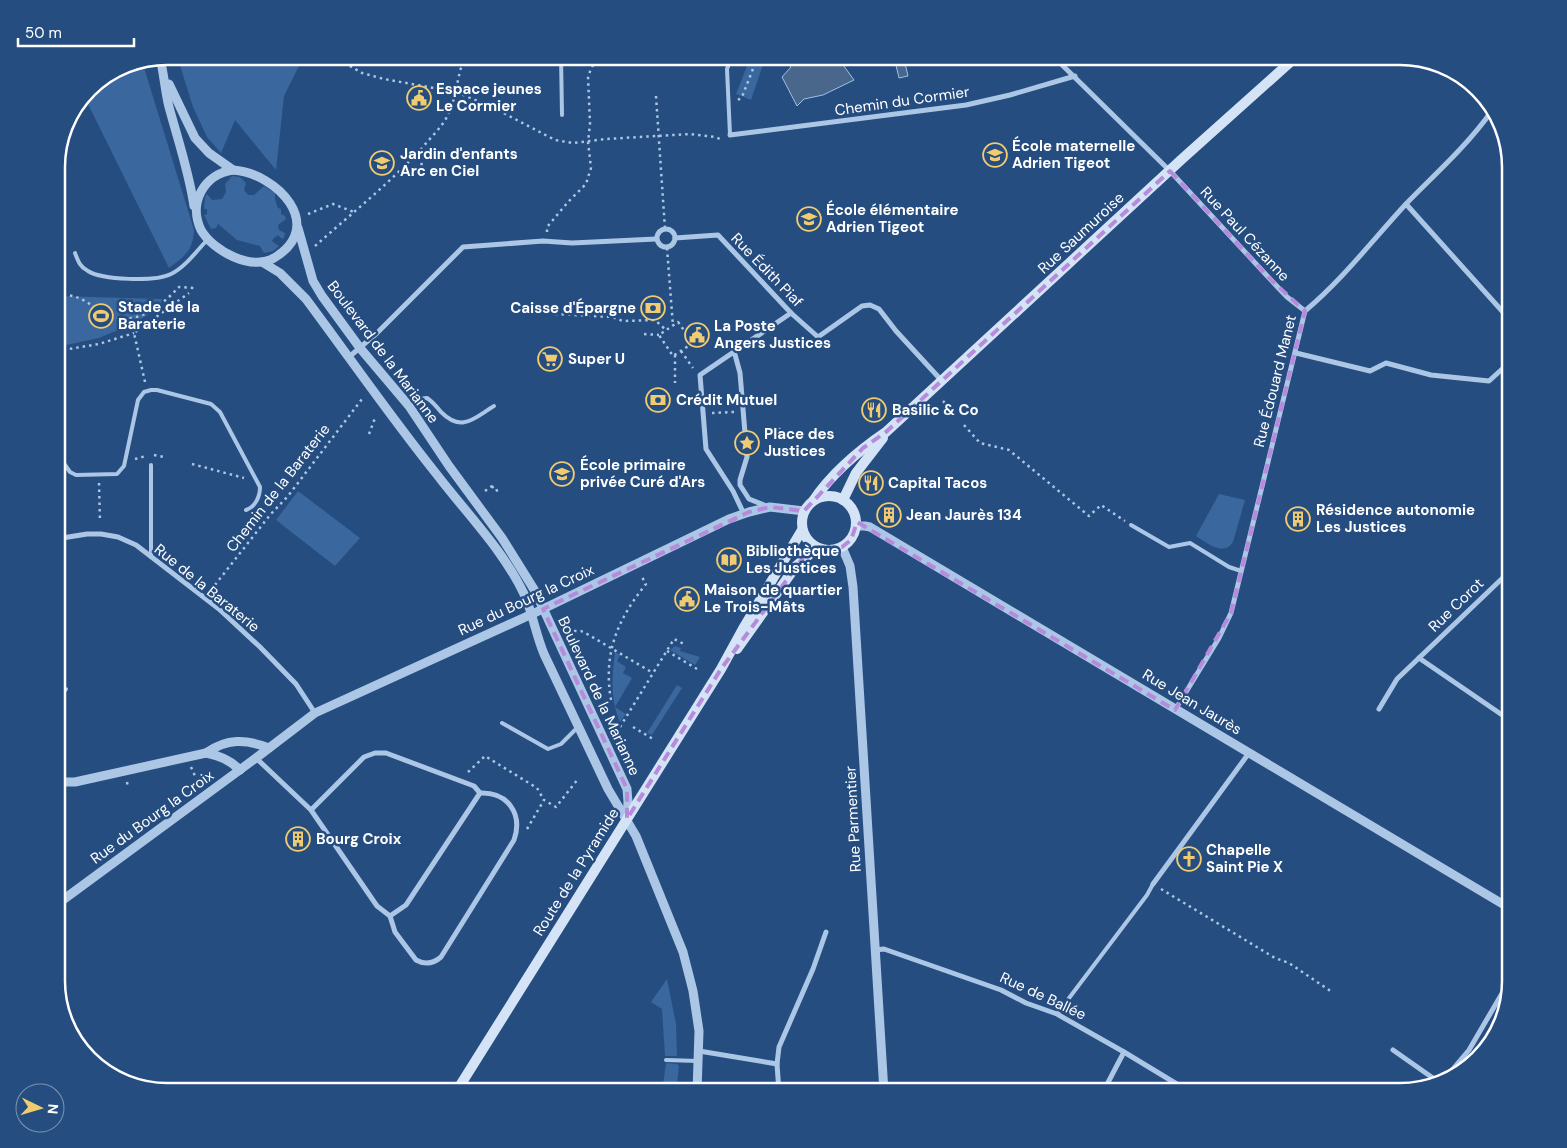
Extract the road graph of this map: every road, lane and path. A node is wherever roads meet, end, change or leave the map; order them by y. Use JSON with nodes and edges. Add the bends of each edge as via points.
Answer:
{"nodes":[{"id":1,"x":162,"y":65,"type":"edge"},
{"id":2,"x":348,"y":65,"type":"edge"},
{"id":3,"x":462,"y":65,"type":"edge"},
{"id":4,"x":561,"y":65,"type":"edge"},
{"id":5,"x":593,"y":65,"type":"edge"},
{"id":6,"x":729,"y":65,"type":"edge"},
{"id":7,"x":754,"y":65,"type":"edge"},
{"id":8,"x":1063,"y":65,"type":"edge"},
{"id":9,"x":1287,"y":65,"type":"edge"},
{"id":10,"x":164,"y":74,"type":"junction"},
{"id":11,"x":1075,"y":76,"type":"junction"},
{"id":12,"x":456,"y":92,"type":"junction"},
{"id":13,"x":656,"y":96,"type":"dead end"},
{"id":14,"x":741,"y":98,"type":"dead end"},
{"id":15,"x":562,"y":115,"type":"dead end"},
{"id":16,"x":1488,"y":115,"type":"edge"},
{"id":17,"x":659,"y":135,"type":"junction"},
{"id":18,"x":730,"y":135,"type":"joint"},
{"id":19,"x":715,"y":137,"type":"dead end"},
{"id":20,"x":588,"y":142,"type":"junction"},
{"id":21,"x":420,"y":150,"type":"junction"},
{"id":22,"x":233,"y":170,"type":"junction"},
{"id":23,"x":1170,"y":170,"type":"junction"},
{"id":24,"x":423,"y":177,"type":"dead end"},
{"id":25,"x":1406,"y":204,"type":"junction"},
{"id":26,"x":354,"y":212,"type":"junction"},
{"id":27,"x":196,"y":216,"type":"junction"},
{"id":28,"x":296,"y":218,"type":"junction"},
{"id":29,"x":298,"y":228,"type":"junction"},
{"id":30,"x":665,"y":229,"type":"junction"},
{"id":31,"x":676,"y":238,"type":"junction"},
{"id":32,"x":208,"y":239,"type":"junction"},
{"id":33,"x":656,"y":239,"type":"junction"},
{"id":34,"x":548,"y":241,"type":"junction"},
{"id":35,"x":314,"y":247,"type":"dead end"},
{"id":36,"x":667,"y":248,"type":"junction"},
{"id":37,"x":75,"y":253,"type":"dead end"},
{"id":38,"x":262,"y":262,"type":"junction"},
{"id":39,"x":194,"y":288,"type":"dead end"},
{"id":40,"x":189,"y":294,"type":"dead end"},
{"id":41,"x":65,"y":295,"type":"edge"},
{"id":42,"x":1305,"y":311,"type":"junction"},
{"id":43,"x":1502,"y":311,"type":"edge"},
{"id":44,"x":791,"y":313,"type":"junction"},
{"id":45,"x":554,"y":314,"type":"dead end"},
{"id":46,"x":673,"y":326,"type":"junction"},
{"id":47,"x":666,"y":330,"type":"junction"},
{"id":48,"x":134,"y":333,"type":"junction"},
{"id":49,"x":644,"y":334,"type":"dead end"},
{"id":50,"x":659,"y":335,"type":"junction"},
{"id":51,"x":360,"y":348,"type":"junction"},
{"id":52,"x":65,"y":350,"type":"edge"},
{"id":53,"x":681,"y":351,"type":"junction"},
{"id":54,"x":734,"y":351,"type":"junction"},
{"id":55,"x":1296,"y":353,"type":"junction"},
{"id":56,"x":674,"y":355,"type":"junction"},
{"id":57,"x":349,"y":357,"type":"junction"},
{"id":58,"x":694,"y":369,"type":"dead end"},
{"id":59,"x":1502,"y":369,"type":"edge"},
{"id":60,"x":942,"y":381,"type":"junction"},
{"id":61,"x":675,"y":383,"type":"dead end"},
{"id":62,"x":146,"y":390,"type":"junction"},
{"id":63,"x":362,"y":399,"type":"dead end"},
{"id":64,"x":409,"y":406,"type":"junction"},
{"id":65,"x":494,"y":406,"type":"dead end"},
{"id":66,"x":736,"y":412,"type":"dead end"},
{"id":67,"x":710,"y":413,"type":"dead end"},
{"id":68,"x":374,"y":418,"type":"dead end"},
{"id":69,"x":964,"y":424,"type":"dead end"},
{"id":70,"x":886,"y":432,"type":"junction"},
{"id":71,"x":369,"y":434,"type":"dead end"},
{"id":72,"x":65,"y":464,"type":"edge"},
{"id":73,"x":192,"y":464,"type":"dead end"},
{"id":74,"x":151,"y":465,"type":"dead end"},
{"id":75,"x":99,"y":476,"type":"junction"},
{"id":76,"x":256,"y":481,"type":"junction"},
{"id":77,"x":485,"y":490,"type":"dead end"},
{"id":78,"x":498,"y":490,"type":"dead end"},
{"id":79,"x":843,"y":500,"type":"junction"},
{"id":80,"x":813,"y":501,"type":"junction"},
{"id":81,"x":770,"y":507,"type":"junction"},
{"id":82,"x":246,"y":510,"type":"dead end"},
{"id":83,"x":804,"y":511,"type":"junction"},
{"id":84,"x":744,"y":514,"type":"junction"},
{"id":85,"x":100,"y":522,"type":"dead end"},
{"id":86,"x":1131,"y":525,"type":"joint"},
{"id":87,"x":856,"y":526,"type":"junction"},
{"id":88,"x":802,"y":530,"type":"junction"},
{"id":89,"x":65,"y":538,"type":"edge"},
{"id":90,"x":842,"y":547,"type":"junction"},
{"id":91,"x":817,"y":548,"type":"junction"},
{"id":92,"x":151,"y":557,"type":"junction"},
{"id":93,"x":1241,"y":571,"type":"junction"},
{"id":94,"x":642,"y":577,"type":"dead end"},
{"id":95,"x":1502,"y":579,"type":"edge"},
{"id":96,"x":211,"y":590,"type":"dead end"},
{"id":97,"x":543,"y":609,"type":"junction"},
{"id":98,"x":531,"y":614,"type":"junction"},
{"id":99,"x":574,"y":631,"type":"dead end"},
{"id":100,"x":608,"y":642,"type":"dead end"},
{"id":101,"x":684,"y":644,"type":"dead end"},
{"id":102,"x":612,"y":646,"type":"junction"},
{"id":103,"x":667,"y":651,"type":"junction"},
{"id":104,"x":1419,"y":658,"type":"junction"},
{"id":105,"x":697,"y":669,"type":"dead end"},
{"id":106,"x":722,"y":669,"type":"junction"},
{"id":107,"x":653,"y":673,"type":"junction"},
{"id":108,"x":611,"y":700,"type":"dead end"},
{"id":109,"x":1379,"y":709,"type":"dead end"},
{"id":110,"x":1175,"y":710,"type":"junction"},
{"id":111,"x":315,"y":713,"type":"junction"},
{"id":112,"x":1502,"y":715,"type":"edge"},
{"id":113,"x":502,"y":723,"type":"dead end"},
{"id":114,"x":578,"y":727,"type":"junction"},
{"id":115,"x":620,"y":727,"type":"dead end"},
{"id":116,"x":634,"y":727,"type":"dead end"},
{"id":117,"x":653,"y":739,"type":"dead end"},
{"id":118,"x":269,"y":748,"type":"junction"},
{"id":119,"x":1250,"y":752,"type":"junction"},
{"id":120,"x":206,"y":753,"type":"junction"},
{"id":121,"x":256,"y":758,"type":"junction"},
{"id":122,"x":190,"y":766,"type":"dead end"},
{"id":123,"x":240,"y":770,"type":"junction"},
{"id":124,"x":466,"y":774,"type":"dead end"},
{"id":125,"x":578,"y":779,"type":"dead end"},
{"id":126,"x":65,"y":782,"type":"edge"},
{"id":127,"x":200,"y":787,"type":"dead end"},
{"id":128,"x":480,"y":793,"type":"junction"},
{"id":129,"x":544,"y":800,"type":"junction"},
{"id":130,"x":311,"y":810,"type":"junction"},
{"id":131,"x":627,"y":819,"type":"junction"},
{"id":132,"x":527,"y":829,"type":"dead end"},
{"id":133,"x":1153,"y":884,"type":"junction"},
{"id":134,"x":65,"y":898,"type":"edge"},
{"id":135,"x":1502,"y":904,"type":"edge"},
{"id":136,"x":390,"y":916,"type":"junction"},
{"id":137,"x":826,"y":932,"type":"dead end"},
{"id":138,"x":875,"y":950,"type":"junction"},
{"id":139,"x":1332,"y":992,"type":"dead end"},
{"id":140,"x":1501,"y":996,"type":"edge"},
{"id":141,"x":1057,"y":1014,"type":"junction"},
{"id":142,"x":1393,"y":1050,"type":"dead end"},
{"id":143,"x":699,"y":1051,"type":"junction"},
{"id":144,"x":1124,"y":1052,"type":"junction"},
{"id":145,"x":666,"y":1060,"type":"dead end"},
{"id":146,"x":699,"y":1061,"type":"junction"},
{"id":147,"x":777,"y":1064,"type":"junction"},
{"id":148,"x":1452,"y":1069,"type":"edge"},
{"id":149,"x":1434,"y":1078,"type":"edge"},
{"id":150,"x":462,"y":1083,"type":"edge"},
{"id":151,"x":698,"y":1083,"type":"edge"},
{"id":152,"x":778,"y":1083,"type":"edge"},
{"id":153,"x":883,"y":1083,"type":"edge"},
{"id":154,"x":1108,"y":1083,"type":"edge"},
{"id":155,"x":1175,"y":1083,"type":"edge"}],
"edges":[{"from":1,"to":10,"type":"street","name":"Boulevard de la Marianne"},
{"from":2,"to":12,"type":"path","via":[[384,79]]},
{"from":3,"to":12,"type":"path"},
{"from":4,"to":15,"type":"lane"},
{"from":5,"to":20,"type":"path","via":[[588,76]]},
{"from":6,"to":18,"type":"lane"},
{"from":7,"to":14,"type":"path"},
{"from":8,"to":11,"type":"street","name":"Rue Paul Cézanne"},
{"from":9,"to":23,"type":"main road","name":"Rue Saumuroise"},
{"from":10,"to":22,"type":"street","name":"Boulevard de la Marianne","via":[[195,138]]},
{"from":10,"to":27,"type":"street","name":"Boulevard de la Marianne","via":[[168,104],[190,178]]},
{"from":11,"to":18,"type":"street","name":"Chemin du Cormier","via":[[966,105]]},
{"from":11,"to":23,"type":"street","name":"Rue Paul Cézanne"},
{"from":12,"to":20,"type":"path","via":[[554,140]]},
{"from":12,"to":21,"type":"path","via":[[449,114]]},
{"from":13,"to":17,"type":"path"},
{"from":16,"to":25,"type":"street","name":"Rue Édouard Manet"},
{"from":17,"to":19,"type":"path"},
{"from":17,"to":20,"type":"path"},
{"from":17,"to":30,"type":"path"},
{"from":20,"to":34,"type":"path","via":[[591,168],[586,184],[547,227]]},
{"from":21,"to":24,"type":"path"},
{"from":21,"to":26,"type":"path"},
{"from":22,"to":27,"type":"street","via":[[219,173],[200,190]]},
{"from":22,"to":28,"type":"street","name":"Boulevard de la Marianne","via":[[255,174],[275,186],[290,202]]},
{"from":23,"to":42,"type":"street","name":"Rue Paul Cézanne","via":[[1287,297]]},
{"from":23,"to":60,"type":"main road","name":"Rue Saumuroise"},
{"from":25,"to":42,"type":"street","name":"Rue Édouard Manet"},
{"from":25,"to":43,"type":"street"},
{"from":26,"to":28,"type":"path","via":[[333,204]]},
{"from":26,"to":35,"type":"path"},
{"from":27,"to":32,"type":"street","name":"Boulevard de la Marianne"},
{"from":28,"to":29,"type":"street","name":"Boulevard de la Marianne"},
{"from":29,"to":38,"type":"street","via":[[287,247],[272,259]]},
{"from":29,"to":51,"type":"street","name":"Boulevard de la Marianne","via":[[313,281]]},
{"from":30,"to":31,"type":"street","via":[[672,231]]},
{"from":30,"to":33,"type":"street"},
{"from":31,"to":36,"type":"street"},
{"from":31,"to":44,"type":"street","name":"Rue Édith Piaf","via":[[718,235]]},
{"from":32,"to":37,"type":"lane","via":[[181,268],[153,279],[98,276],[80,264]]},
{"from":32,"to":38,"type":"street","name":"Boulevard de la Marianne","via":[[234,257]]},
{"from":33,"to":34,"type":"street"},
{"from":33,"to":36,"type":"street","via":[[660,246]]},
{"from":34,"to":51,"type":"street","via":[[463,247]]},
{"from":36,"to":46,"type":"path"},
{"from":38,"to":57,"type":"street","name":"Boulevard de la Marianne","via":[[293,284]]},
{"from":39,"to":41,"type":"path","via":[[179,287],[162,304],[133,319],[107,314],[77,297]]},
{"from":40,"to":48,"type":"path"},
{"from":42,"to":55,"type":"street","name":"Rue Édouard Manet"},
{"from":44,"to":54,"type":"street"},
{"from":44,"to":60,"type":"street","name":"Rue Édith Piaf","via":[[818,337],[862,306],[879,309]]},
{"from":45,"to":47,"type":"path","via":[[612,317],[623,321],[655,320]]},
{"from":46,"to":47,"type":"path"},
{"from":46,"to":53,"type":"path","via":[[678,322],[693,343]]},
{"from":47,"to":50,"type":"path"},
{"from":48,"to":52,"type":"path","via":[[99,344]]},
{"from":48,"to":62,"type":"path"},
{"from":49,"to":50,"type":"path"},
{"from":50,"to":56,"type":"path"},
{"from":51,"to":57,"type":"street"},
{"from":51,"to":64,"type":"street","name":"Boulevard de la Marianne"},
{"from":53,"to":56,"type":"path"},
{"from":53,"to":58,"type":"path"},
{"from":54,"to":81,"type":"street","via":[[740,373],[747,458],[740,486],[748,499]]},
{"from":54,"to":84,"type":"street","via":[[700,375],[706,449]]},
{"from":55,"to":59,"type":"street","via":[[1370,371],[1386,362],[1431,374],[1489,381]]},
{"from":55,"to":93,"type":"street","name":"Rue Édouard Manet"},
{"from":56,"to":61,"type":"path"},
{"from":57,"to":98,"type":"street","name":"Boulevard de la Marianne","via":[[438,478],[484,532],[509,568]]},
{"from":60,"to":70,"type":"main road","name":"Rue Saumuroise"},
{"from":62,"to":75,"type":"lane","via":[[138,400],[123,469],[117,474]]},
{"from":62,"to":76,"type":"lane","via":[[157,390],[216,407]]},
{"from":63,"to":96,"type":"path","name":"Chemin de la Baraterie"},
{"from":64,"to":65,"type":"lane","via":[[418,399],[427,398],[452,421],[460,423]]},
{"from":64,"to":97,"type":"street","name":"Boulevard de la Marianne","via":[[502,538]]},
{"from":66,"to":67,"type":"path"},
{"from":68,"to":71,"type":"path"},
{"from":69,"to":86,"type":"path","via":[[980,443],[1009,450],[1089,516],[1101,505]]},
{"from":70,"to":79,"type":"main road","name":"Rue Saumuroise","via":[[856,473]]},
{"from":70,"to":80,"type":"main road","name":"Rue Saumuroise","via":[[850,460]]},
{"from":72,"to":75,"type":"lane","via":[[73,474]]},
{"from":73,"to":76,"type":"path"},
{"from":74,"to":92,"type":"lane"},
{"from":75,"to":85,"type":"path"},
{"from":76,"to":82,"type":"lane","via":[[260,487],[259,496],[252,508]]},
{"from":77,"to":78,"type":"path","via":[[494,485],[495,491]]},
{"from":79,"to":80,"type":"main road","via":[[828,496]]},
{"from":79,"to":87,"type":"main road","via":[[853,511]]},
{"from":80,"to":83,"type":"main road"},
{"from":81,"to":83,"type":"street","name":"Rue du Bourg la Croix"},
{"from":81,"to":84,"type":"street","name":"Rue du Bourg la Croix"},
{"from":83,"to":88,"type":"main road"},
{"from":84,"to":97,"type":"street","name":"Rue du Bourg la Croix"},
{"from":86,"to":93,"type":"lane","via":[[1169,547],[1190,542]]},
{"from":87,"to":90,"type":"main road","via":[[851,540]]},
{"from":87,"to":110,"type":"street","name":"Rue Jean Jaurès","via":[[870,527]]},
{"from":88,"to":91,"type":"main road"},
{"from":88,"to":106,"type":"main road","name":"Route de la Pyramide"},
{"from":89,"to":92,"type":"street","name":"Rue de la Baraterie","via":[[106,534],[127,540]]},
{"from":90,"to":91,"type":"main road","via":[[828,551]]},
{"from":90,"to":138,"type":"street","name":"Rue Parmentier","via":[[850,566],[852,587]]},
{"from":91,"to":106,"type":"main road","name":"Route de la Pyramide","via":[[796,566]]},
{"from":92,"to":111,"type":"street","name":"Rue de la Baraterie","via":[[219,609],[260,647],[296,684]]},
{"from":93,"to":110,"type":"street","name":"Rue Édouard Manet","via":[[1231,613],[1223,630]]},
{"from":94,"to":102,"type":"path","via":[[646,584],[625,614]]},
{"from":95,"to":104,"type":"street","name":"Rue Corot"},
{"from":97,"to":98,"type":"street","name":"Rue du Bourg la Croix"},
{"from":97,"to":131,"type":"street","name":"Boulevard de la Marianne","via":[[627,789]]},
{"from":98,"to":111,"type":"street","name":"Rue du Bourg la Croix"},
{"from":98,"to":114,"type":"street","name":"Boulevard de la Marianne","via":[[537,637]]},
{"from":99,"to":102,"type":"path","via":[[581,631]]},
{"from":100,"to":102,"type":"path"},
{"from":101,"to":103,"type":"path","via":[[674,639]]},
{"from":102,"to":107,"type":"path"},
{"from":102,"to":108,"type":"path","via":[[608,671]]},
{"from":103,"to":105,"type":"path"},
{"from":103,"to":107,"type":"path"},
{"from":104,"to":109,"type":"street","name":"Rue Corot","via":[[1396,679]]},
{"from":104,"to":112,"type":"street"},
{"from":106,"to":131,"type":"main road","name":"Route de la Pyramide"},
{"from":107,"to":115,"type":"path"},
{"from":110,"to":119,"type":"street","name":"Rue Jean Jaurès"},
{"from":111,"to":118,"type":"street","name":"Rue du Bourg la Croix"},
{"from":113,"to":114,"type":"lane","via":[[548,749],[561,744]]},
{"from":114,"to":131,"type":"street","name":"Boulevard de la Marianne","via":[[619,810]]},
{"from":116,"to":117,"type":"path"},
{"from":118,"to":120,"type":"street","name":"Rue du Bourg la Croix","via":[[242,740],[216,746]]},
{"from":118,"to":121,"type":"street","name":"Rue du Bourg la Croix"},
{"from":119,"to":133,"type":"street"},
{"from":119,"to":135,"type":"street","name":"Rue Jean Jaurès"},
{"from":120,"to":123,"type":"street","name":"Rue du Bourg la Croix","via":[[224,758]]},
{"from":120,"to":126,"type":"street","name":"Rue du Bourg la Croix"},
{"from":121,"to":123,"type":"street","name":"Rue du Bourg la Croix"},
{"from":121,"to":130,"type":"street"},
{"from":122,"to":127,"type":"path"},
{"from":123,"to":134,"type":"street","name":"Rue du Bourg la Croix"},
{"from":124,"to":129,"type":"path","via":[[484,756],[537,788]]},
{"from":125,"to":129,"type":"path","via":[[556,807]]},
{"from":128,"to":130,"type":"street","via":[[474,786],[386,753],[375,752],[364,756]]},
{"from":128,"to":136,"type":"street","via":[[406,905]]},
{"from":128,"to":136,"type":"street","via":[[497,795],[511,806],[516,819],[516,833],[441,957],[429,964],[416,960],[395,932]]},
{"from":129,"to":132,"type":"path"},
{"from":130,"to":136,"type":"street","via":[[377,906]]},
{"from":131,"to":143,"type":"street","via":[[683,952],[695,1001]]},
{"from":131,"to":150,"type":"main road","name":"Route de la Pyramide"},
{"from":133,"to":139,"type":"path","via":[[1275,958],[1289,963]]},
{"from":133,"to":141,"type":"lane"},
{"from":137,"to":147,"type":"street","via":[[779,1047]]},
{"from":138,"to":141,"type":"street","name":"Rue de Ballée","via":[[884,950],[971,978]]},
{"from":138,"to":153,"type":"street","name":"Rue Parmentier"},
{"from":140,"to":148,"type":"street","via":[[1469,1050]]},
{"from":141,"to":144,"type":"street","name":"Rue de Ballée"},
{"from":142,"to":149,"type":"street"},
{"from":143,"to":146,"type":"street"},
{"from":143,"to":147,"type":"street"},
{"from":144,"to":154,"type":"street"},
{"from":144,"to":155,"type":"street","name":"Rue de Ballée"},
{"from":145,"to":146,"type":"lane"},
{"from":146,"to":151,"type":"street"},
{"from":147,"to":152,"type":"street"}]}
